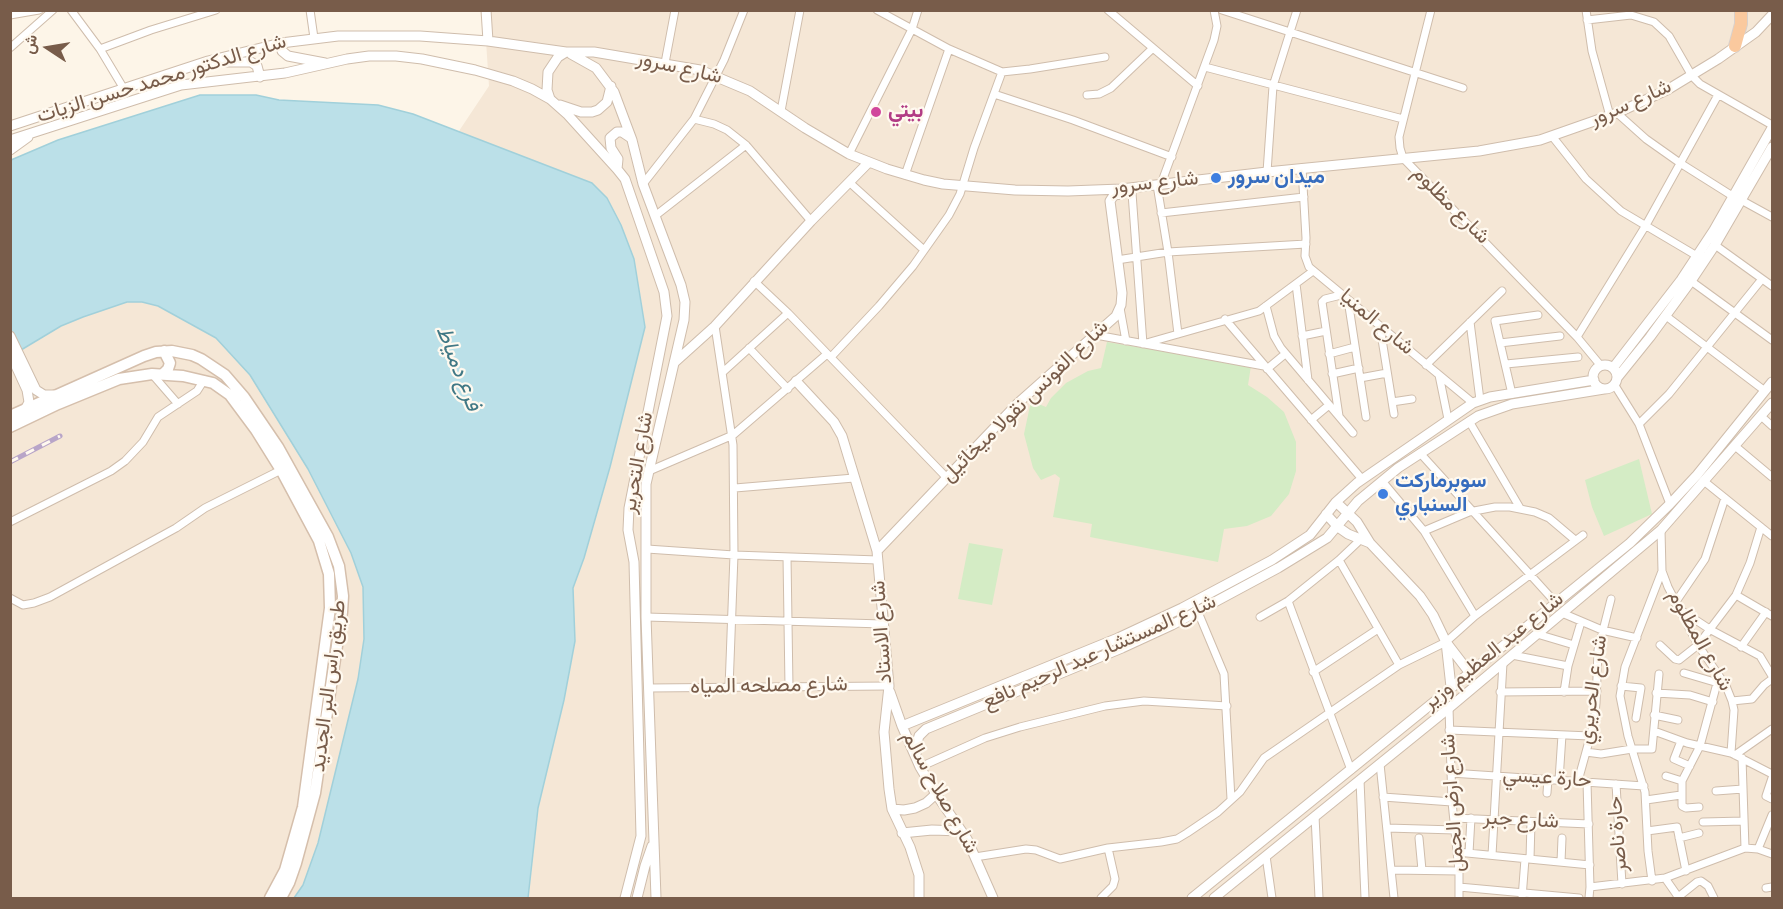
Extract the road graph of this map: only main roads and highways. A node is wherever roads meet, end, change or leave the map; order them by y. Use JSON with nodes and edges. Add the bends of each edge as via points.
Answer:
{"nodes":[{"id":1,"x":1741,"y":10,"type":"edge"},
{"id":2,"x":1735,"y":46,"type":"road end"},
{"id":3,"x":164,"y":351,"type":"junction"},
{"id":4,"x":210,"y":364,"type":"junction"},
{"id":5,"x":158,"y":374,"type":"junction"},
{"id":6,"x":204,"y":380,"type":"junction"},
{"id":7,"x":10,"y":416,"type":"edge"},
{"id":8,"x":10,"y":427,"type":"edge"},
{"id":9,"x":318,"y":735,"type":"junction"},
{"id":10,"x":270,"y":898,"type":"edge"},
{"id":11,"x":280,"y":898,"type":"edge"}],
"edges":[{"from":1,"to":2,"type":"highway"},
{"from":3,"to":4,"type":"main road","name":"طريق راس البر الجديد","via":[[192,355]]},
{"from":3,"to":5,"type":"main road","via":[[170,363],[168,369]]},
{"from":3,"to":7,"type":"main road","name":"طريق راس البر الجديد","via":[[144,356]]},
{"from":4,"to":6,"type":"main road","via":[[204,371]]},
{"from":4,"to":9,"type":"main road","name":"طريق راس البر الجديد","via":[[238,389],[268,430],[328,537],[339,566],[342,612]]},
{"from":5,"to":6,"type":"main road","name":"طريق راس البر الجديد"},
{"from":5,"to":8,"type":"main road","name":"طريق راس البر الجديد","via":[[108,382]]},
{"from":6,"to":9,"type":"main road","name":"طريق راس البر الجديد","via":[[222,388],[236,402],[281,470],[319,542],[330,582]]},
{"from":9,"to":10,"type":"main road","name":"طريق راس البر الجديد","via":[[285,870]]},
{"from":9,"to":11,"type":"main road","name":"طريق راس البر الجديد","via":[[315,793],[307,828],[293,873]]}]}
